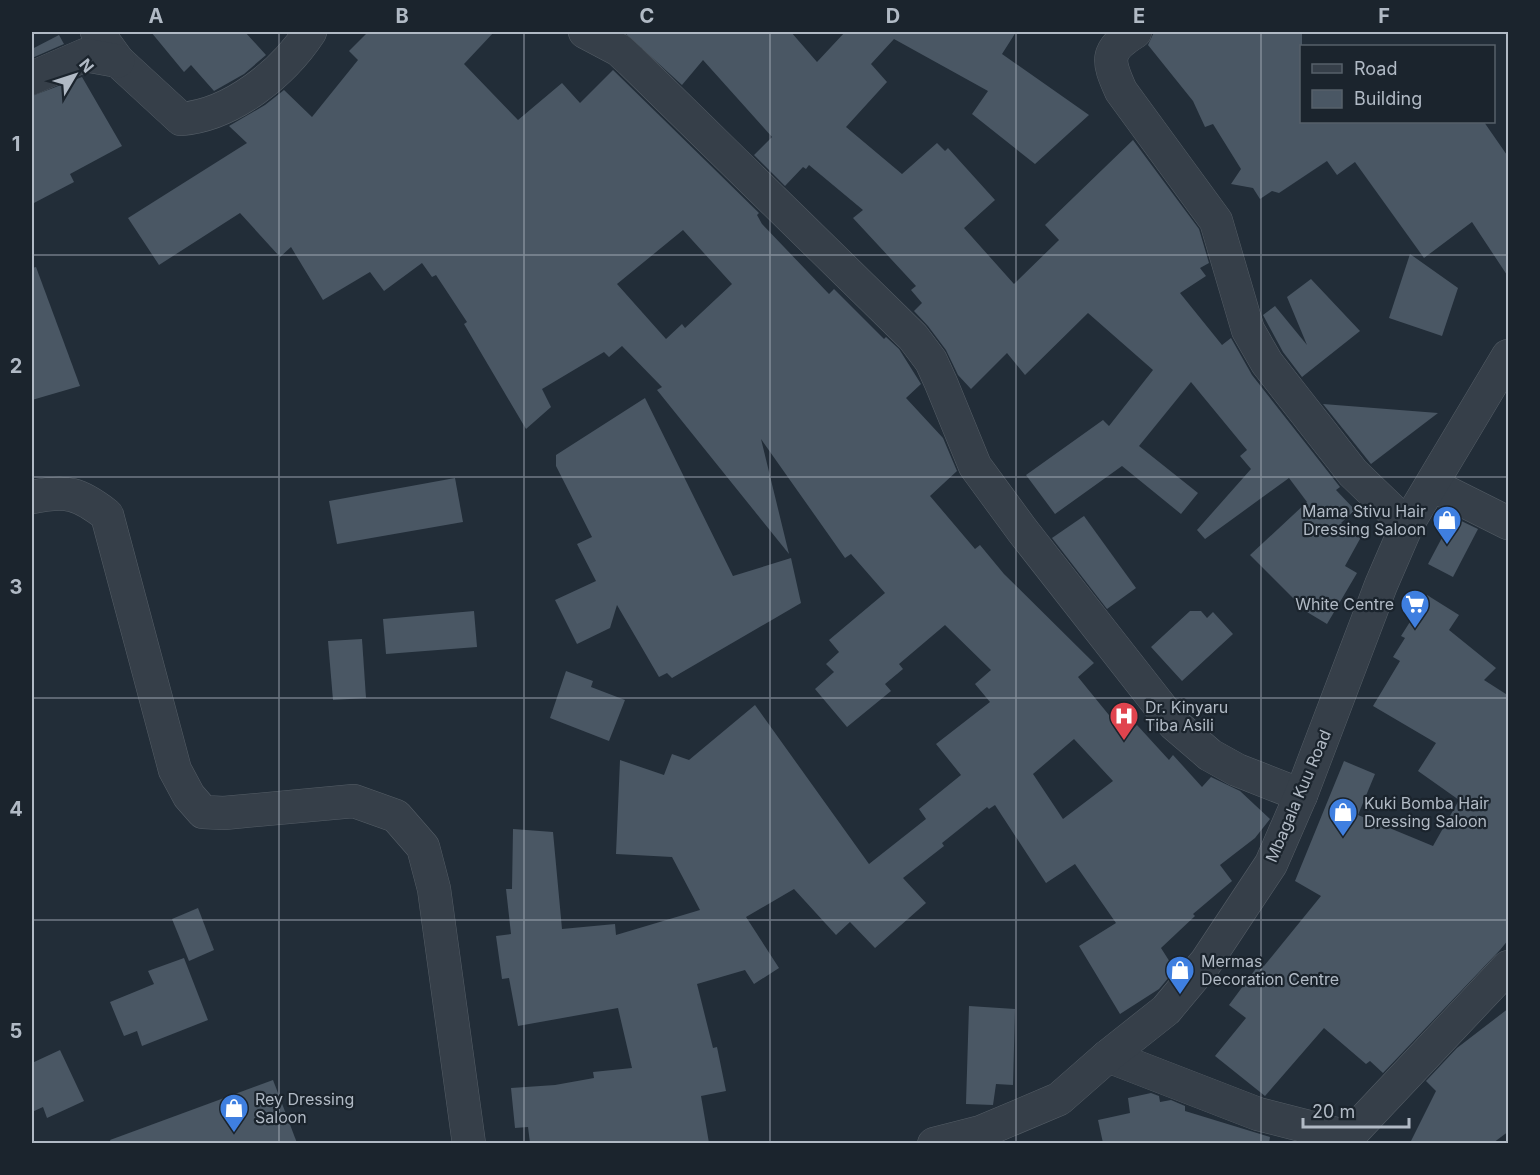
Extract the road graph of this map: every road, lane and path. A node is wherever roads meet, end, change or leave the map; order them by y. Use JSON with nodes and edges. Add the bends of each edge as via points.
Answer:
{"nodes":[{"id":1,"x":97,"y":32,"type":"edge"},
{"id":2,"x":310,"y":32,"type":"edge"},
{"id":3,"x":585,"y":32,"type":"edge"},
{"id":4,"x":1136,"y":32,"type":"edge"},
{"id":5,"x":118,"y":61,"type":"junction"},
{"id":6,"x":32,"y":78,"type":"edge"},
{"id":7,"x":1509,"y":356,"type":"edge"},
{"id":8,"x":1432,"y":485,"type":"junction"},
{"id":9,"x":32,"y":497,"type":"edge"},
{"id":10,"x":1509,"y":523,"type":"edge"},
{"id":11,"x":1407,"y":525,"type":"junction"},
{"id":12,"x":1301,"y":795,"type":"junction"},
{"id":13,"x":1509,"y":967,"type":"edge"},
{"id":14,"x":1108,"y":1056,"type":"junction"},
{"id":15,"x":469,"y":1143,"type":"edge"},
{"id":16,"x":934,"y":1143,"type":"edge"}],
"edges":[{"from":1,"to":5,"type":"street"},
{"from":2,"to":5,"type":"street","via":[[298,50],[251,91],[214,113],[197,118],[182,119]]},
{"from":3,"to":12,"type":"street","via":[[632,61],[913,337],[931,361],[975,466],[1174,724],[1210,755]]},
{"from":4,"to":11,"type":"street","via":[[1115,46],[1110,60],[1112,71],[1121,91],[1216,221],[1248,330],[1267,363],[1353,473]]},
{"from":5,"to":6,"type":"street","via":[[85,55]]},
{"from":7,"to":8,"type":"street","name":"Mbagala Kuu Road"},
{"from":8,"to":10,"type":"street"},
{"from":8,"to":11,"type":"street","name":"Mbagala Kuu Road"},
{"from":9,"to":15,"type":"street","via":[[52,493],[85,498],[107,515],[176,770],[189,796],[203,812],[233,813],[354,801],[396,816],[423,847],[434,889]]},
{"from":11,"to":12,"type":"street","name":"Mbagala Kuu Road"},
{"from":12,"to":14,"type":"street","name":"Mbagala Kuu Road","via":[[1271,864],[1206,962],[1166,1010]]},
{"from":13,"to":14,"type":"street","via":[[1348,1137],[1258,1114]]},
{"from":14,"to":16,"type":"street","name":"Mbagala Kuu Road","via":[[1059,1099],[981,1132]]}]}
